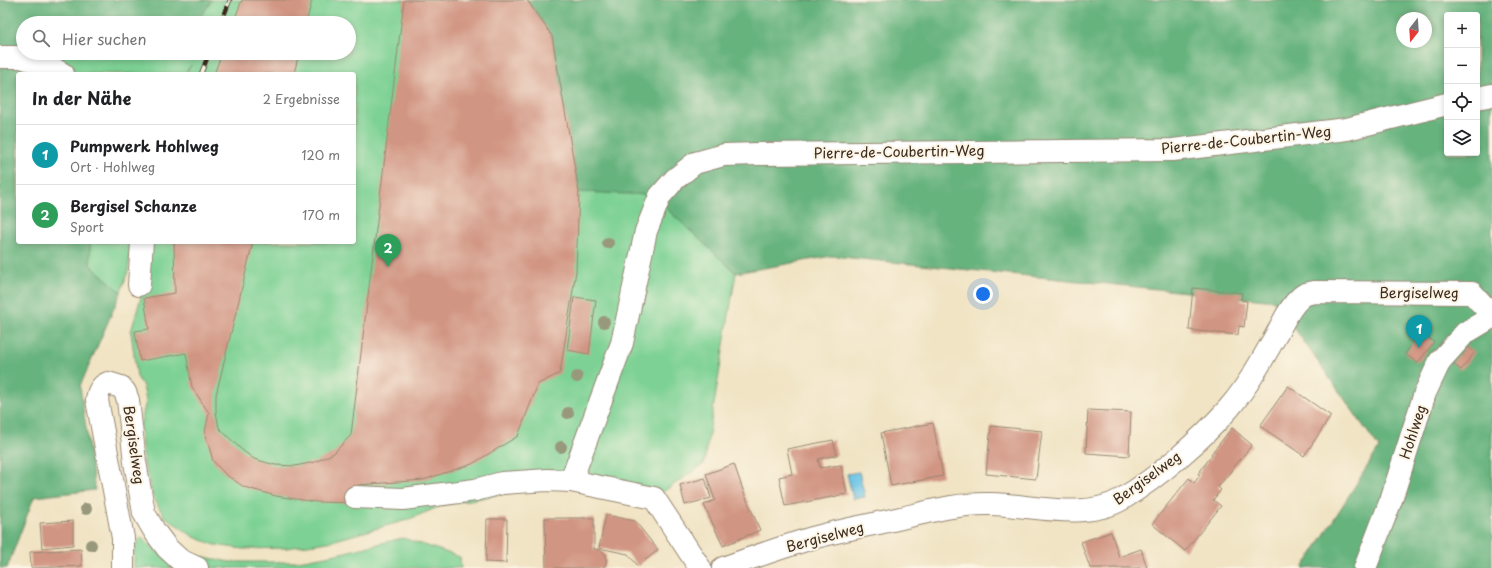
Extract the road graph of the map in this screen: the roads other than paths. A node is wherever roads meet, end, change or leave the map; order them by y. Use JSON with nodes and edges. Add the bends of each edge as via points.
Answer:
{"nodes":[{"id":1,"x":0,"y":57,"type":"edge"},
{"id":2,"x":16,"y":57,"type":"edge"},
{"id":3,"x":30,"y":60,"type":"edge"},
{"id":4,"x":60,"y":72,"type":"edge"},
{"id":5,"x":1492,"y":95,"type":"edge"},
{"id":6,"x":1480,"y":97,"type":"edge"},
{"id":7,"x":1444,"y":105,"type":"edge"},
{"id":8,"x":142,"y":244,"type":"edge"},
{"id":9,"x":139,"y":285,"type":"dead end"},
{"id":10,"x":1492,"y":316,"type":"edge"},
{"id":11,"x":571,"y":481,"type":"junction"},
{"id":12,"x":356,"y":497,"type":"dead end"},
{"id":13,"x":123,"y":568,"type":"edge"},
{"id":14,"x":196,"y":568,"type":"edge"},
{"id":15,"x":700,"y":568,"type":"edge"},
{"id":16,"x":723,"y":568,"type":"edge"},
{"id":17,"x":1365,"y":568,"type":"edge"}],
"edges":[{"from":1,"to":2,"type":"street"},
{"from":3,"to":4,"type":"street"},
{"from":5,"to":6,"type":"street"},
{"from":7,"to":11,"type":"street","name":"Pierre-de-Coubertin-Weg","via":[[1347,129],[1173,150],[758,154],[724,155],[695,163],[675,179],[660,196],[646,231],[622,344]]},
{"from":8,"to":9,"type":"street"},
{"from":10,"to":16,"type":"street","name":"Bergiselweg","via":[[1472,293],[1314,292],[1304,295],[1289,312],[1243,390],[1214,424],[1178,458],[1124,498],[1108,506],[1081,510],[992,504],[956,506],[817,537]]},
{"from":10,"to":17,"type":"street","name":"Hohlweg","via":[[1465,333],[1440,361],[1425,393],[1391,500]]},
{"from":11,"to":12,"type":"street","via":[[534,480],[502,483],[475,490],[404,499]]},
{"from":11,"to":15,"type":"street","via":[[654,498]]},
{"from":13,"to":14,"type":"street","name":"Bergiselweg","via":[[123,538],[97,400],[102,386],[108,384],[121,386],[127,396],[144,513],[167,548],[180,560]]}]}
